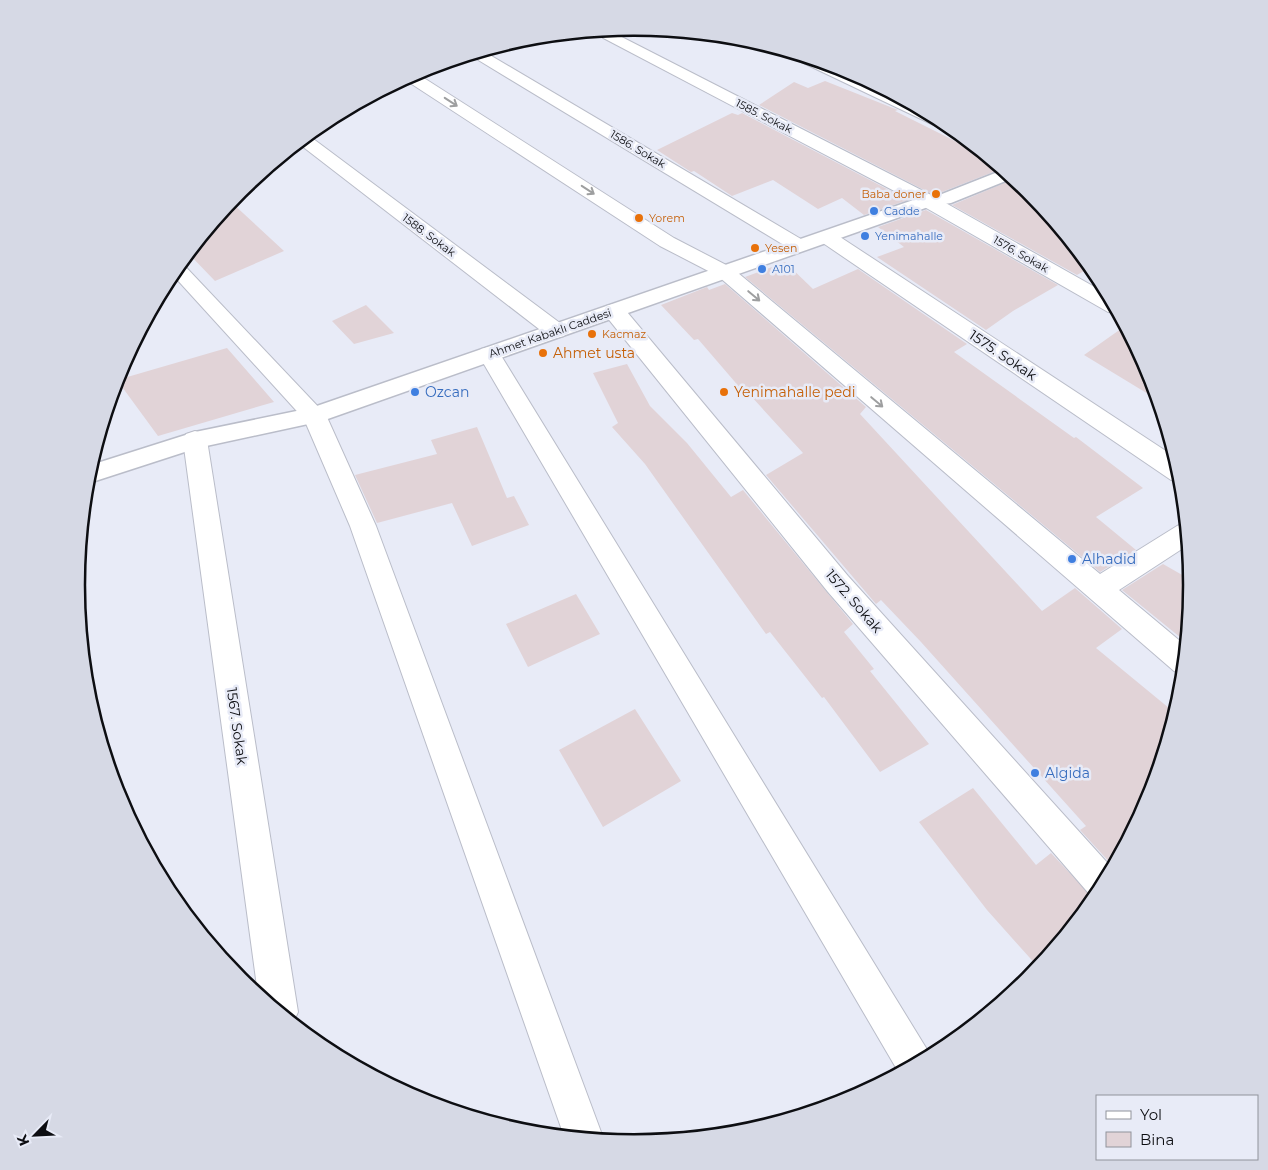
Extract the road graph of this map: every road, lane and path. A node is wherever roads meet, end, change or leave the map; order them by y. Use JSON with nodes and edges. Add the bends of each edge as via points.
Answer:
{"nodes":[{"id":1,"x":610,"y":37,"type":"edge"},
{"id":2,"x":484,"y":57,"type":"edge"},
{"id":3,"x":418,"y":81,"type":"edge"},
{"id":4,"x":309,"y":144,"type":"edge"},
{"id":5,"x":1001,"y":177,"type":"edge"},
{"id":6,"x":928,"y":201,"type":"junction"},
{"id":7,"x":826,"y":236,"type":"junction"},
{"id":8,"x":799,"y":246,"type":"junction"},
{"id":9,"x":725,"y":272,"type":"junction"},
{"id":10,"x":183,"y":273,"type":"edge"},
{"id":11,"x":1103,"y":300,"type":"edge"},
{"id":12,"x":614,"y":311,"type":"junction"},
{"id":13,"x":556,"y":331,"type":"junction"},
{"id":14,"x":489,"y":354,"type":"junction"},
{"id":15,"x":314,"y":415,"type":"junction"},
{"id":16,"x":195,"y":440,"type":"junction"},
{"id":17,"x":1169,"y":466,"type":"edge"},
{"id":18,"x":97,"y":472,"type":"edge"},
{"id":19,"x":1181,"y":536,"type":"edge"},
{"id":20,"x":1098,"y":589,"type":"junction"},
{"id":21,"x":1178,"y":657,"type":"edge"},
{"id":22,"x":1097,"y":878,"type":"edge"},
{"id":23,"x":278,"y":1002,"type":"edge"},
{"id":24,"x":911,"y":1058,"type":"edge"},
{"id":25,"x":583,"y":1131,"type":"edge"}],
"edges":[{"from":1,"to":6,"type":"street","name":"1585. Sokak"},
{"from":2,"to":8,"type":"street","name":"1586. Sokak"},
{"from":3,"to":9,"type":"street","one_way":true,"via":[[667,242]]},
{"from":4,"to":13,"type":"street","name":"1588. Sokak"},
{"from":5,"to":6,"type":"street","name":"Ahmet Kabaklı Caddesi","via":[[945,199]]},
{"from":6,"to":7,"type":"street","name":"Ahmet Kabaklı Caddesi"},
{"from":6,"to":11,"type":"street","name":"1576. Sokak"},
{"from":7,"to":8,"type":"street","name":"Ahmet Kabaklı Caddesi"},
{"from":7,"to":17,"type":"street","name":"1575. Sokak"},
{"from":8,"to":9,"type":"street","name":"Ahmet Kabaklı Caddesi"},
{"from":9,"to":12,"type":"street","name":"Ahmet Kabaklı Caddesi"},
{"from":9,"to":20,"type":"street","one_way":true},
{"from":10,"to":15,"type":"street"},
{"from":12,"to":13,"type":"street","name":"Ahmet Kabaklı Caddesi"},
{"from":12,"to":22,"type":"street","name":"1572. Sokak","via":[[838,584]]},
{"from":13,"to":14,"type":"street","name":"Ahmet Kabaklı Caddesi"},
{"from":14,"to":15,"type":"street","name":"Ahmet Kabaklı Caddesi"},
{"from":14,"to":24,"type":"street"},
{"from":15,"to":16,"type":"street","name":"Ahmet Kabaklı Caddesi"},
{"from":15,"to":25,"type":"street","via":[[363,526]]},
{"from":16,"to":18,"type":"street","name":"Ahmet Kabaklı Caddesi"},
{"from":16,"to":23,"type":"street","name":"1567. Sokak"},
{"from":19,"to":20,"type":"street"},
{"from":20,"to":21,"type":"street"}]}
